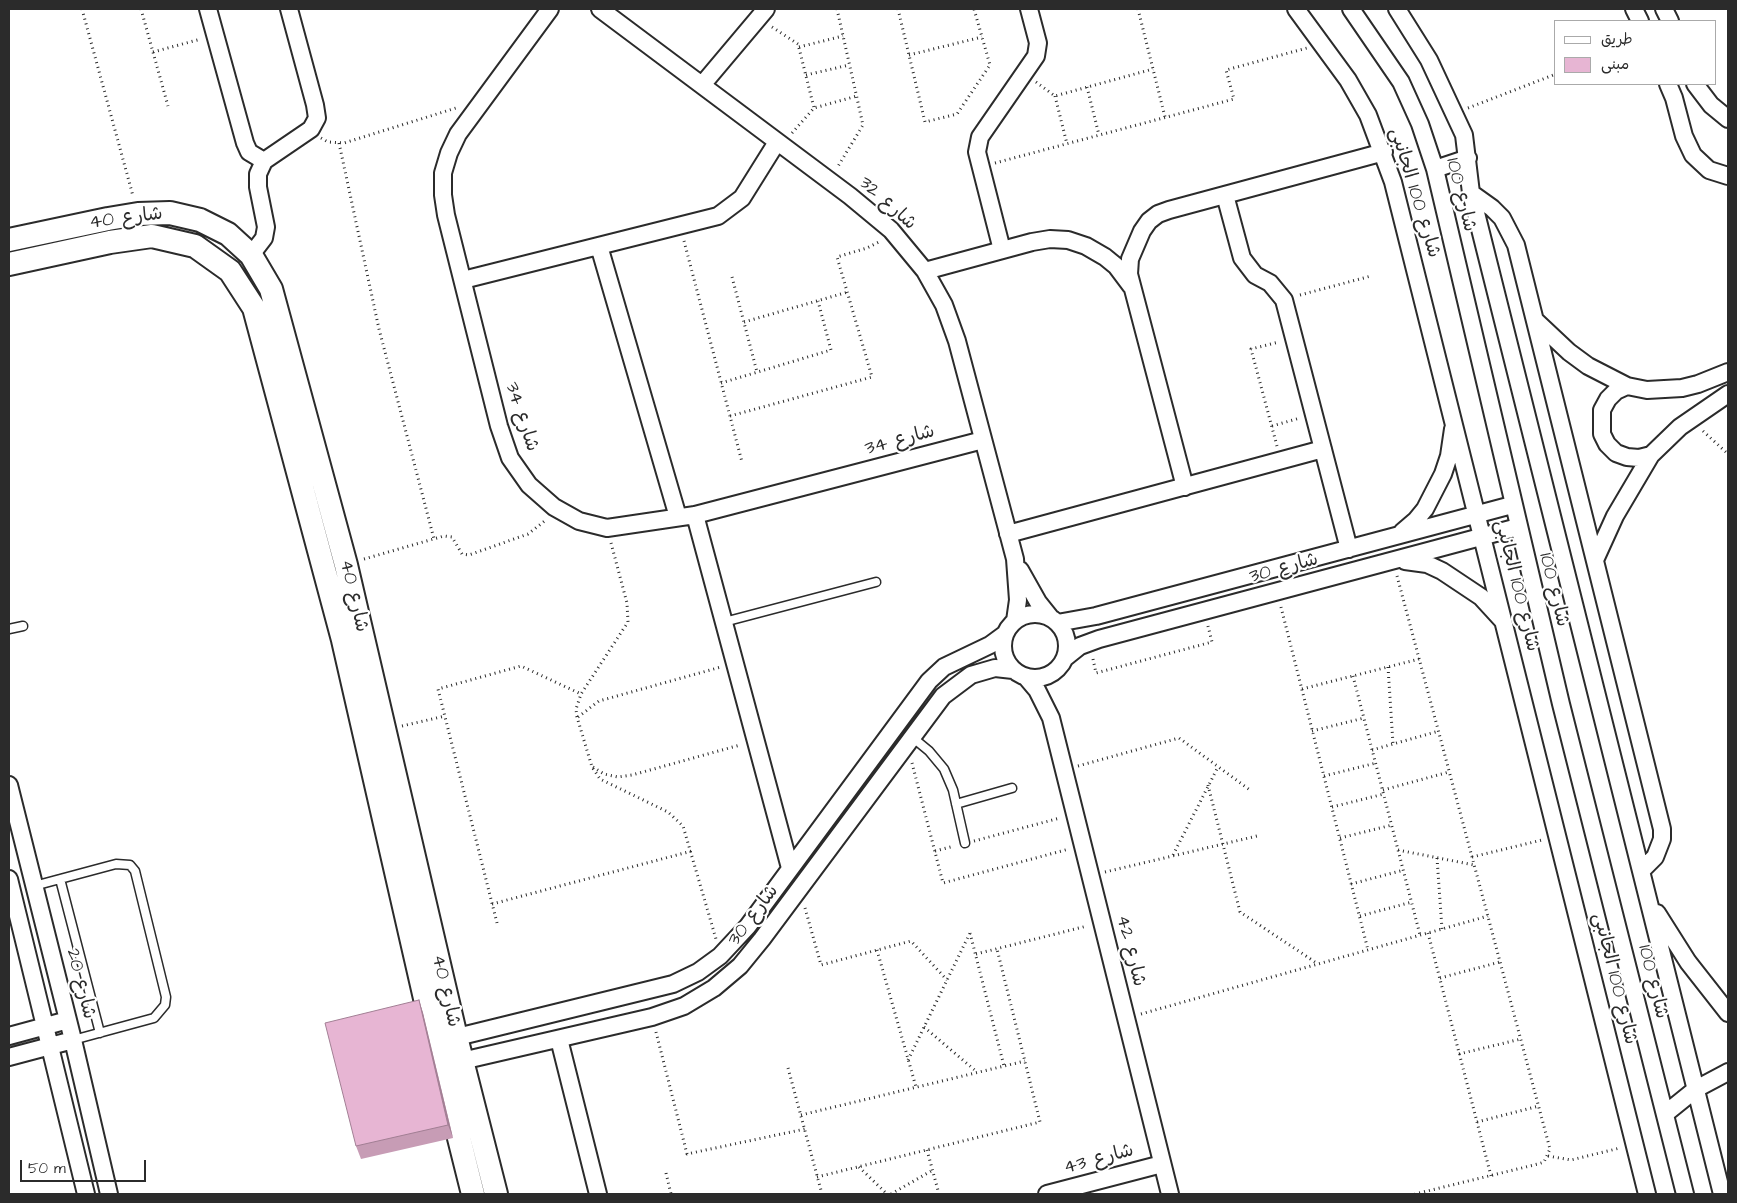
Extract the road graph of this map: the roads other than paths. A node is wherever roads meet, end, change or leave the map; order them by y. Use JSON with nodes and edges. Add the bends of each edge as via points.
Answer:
{"nodes":[{"id":1,"x":208,"y":9,"type":"edge"},
{"id":2,"x":289,"y":9,"type":"edge"},
{"id":3,"x":550,"y":9,"type":"edge"},
{"id":4,"x":600,"y":9,"type":"edge"},
{"id":5,"x":1029,"y":9,"type":"edge"},
{"id":6,"x":1296,"y":9,"type":"edge"},
{"id":7,"x":1351,"y":9,"type":"edge"},
{"id":8,"x":1397,"y":9,"type":"edge"},
{"id":9,"x":762,"y":13,"type":"edge"},
{"id":10,"x":702,"y":85,"type":"junction"},
{"id":11,"x":1696,"y":86,"type":"edge"},
{"id":12,"x":1671,"y":91,"type":"edge"},
{"id":13,"x":1728,"y":119,"type":"edge"},
{"id":14,"x":779,"y":143,"type":"junction"},
{"id":15,"x":1384,"y":152,"type":"junction"},
{"id":16,"x":1468,"y":158,"type":"junction"},
{"id":17,"x":264,"y":162,"type":"junction"},
{"id":18,"x":1435,"y":168,"type":"junction"},
{"id":19,"x":1728,"y":176,"type":"edge"},
{"id":20,"x":1226,"y":194,"type":"junction"},
{"id":21,"x":1471,"y":194,"type":"junction"},
{"id":22,"x":9,"y":240,"type":"edge"},
{"id":23,"x":599,"y":246,"type":"junction"},
{"id":24,"x":1002,"y":250,"type":"junction"},
{"id":25,"x":251,"y":255,"type":"junction"},
{"id":26,"x":9,"y":264,"type":"edge"},
{"id":27,"x":925,"y":271,"type":"junction"},
{"id":28,"x":463,"y":280,"type":"junction"},
{"id":29,"x":1132,"y":288,"type":"junction"},
{"id":30,"x":1535,"y":320,"type":"junction"},
{"id":31,"x":1728,"y":372,"type":"edge"},
{"id":32,"x":1627,"y":386,"type":"junction"},
{"id":33,"x":1728,"y":394,"type":"edge"},
{"id":34,"x":1453,"y":417,"type":"junction"},
{"id":35,"x":983,"y":440,"type":"junction"},
{"id":36,"x":1323,"y":449,"type":"junction"},
{"id":37,"x":1651,"y":456,"type":"junction"},
{"id":38,"x":1185,"y":486,"type":"junction"},
{"id":39,"x":1512,"y":506,"type":"junction"},
{"id":40,"x":695,"y":515,"type":"junction"},
{"id":41,"x":1478,"y":515,"type":"junction"},
{"id":42,"x":678,"y":517,"type":"junction"},
{"id":43,"x":1518,"y":527,"type":"junction"},
{"id":44,"x":1008,"y":534,"type":"junction"},
{"id":45,"x":1483,"y":536,"type":"junction"},
{"id":46,"x":1394,"y":537,"type":"junction"},
{"id":47,"x":1349,"y":549,"type":"junction"},
{"id":48,"x":1015,"y":559,"type":"junction"},
{"id":49,"x":1595,"y":560,"type":"junction"},
{"id":50,"x":1393,"y":561,"type":"junction"},
{"id":51,"x":876,"y":582,"type":"dead end"},
{"id":52,"x":1054,"y":620,"type":"junction"},
{"id":53,"x":1015,"y":621,"type":"junction"},
{"id":54,"x":724,"y":622,"type":"junction"},
{"id":55,"x":1505,"y":624,"type":"junction"},
{"id":56,"x":23,"y":626,"type":"dead end"},
{"id":57,"x":9,"y":629,"type":"edge"},
{"id":58,"x":1005,"y":634,"type":"junction"},
{"id":59,"x":1060,"y":664,"type":"junction"},
{"id":60,"x":1020,"y":674,"type":"junction"},
{"id":61,"x":1052,"y":718,"type":"junction"},
{"id":62,"x":912,"y":737,"type":"junction"},
{"id":63,"x":9,"y":784,"type":"edge"},
{"id":64,"x":1012,"y":788,"type":"dead end"},
{"id":65,"x":956,"y":804,"type":"junction"},
{"id":66,"x":965,"y":843,"type":"road end"},
{"id":67,"x":790,"y":868,"type":"junction"},
{"id":68,"x":1641,"y":871,"type":"junction"},
{"id":69,"x":9,"y":879,"type":"edge"},
{"id":70,"x":60,"y":879,"type":"junction"},
{"id":71,"x":34,"y":886,"type":"junction"},
{"id":72,"x":1648,"y":898,"type":"junction"},
{"id":73,"x":1728,"y":1013,"type":"edge"},
{"id":74,"x":68,"y":1020,"type":"junction"},
{"id":75,"x":45,"y":1026,"type":"junction"},
{"id":76,"x":499,"y":1027,"type":"junction"},
{"id":77,"x":100,"y":1032,"type":"junction"},
{"id":78,"x":9,"y":1036,"type":"edge"},
{"id":79,"x":446,"y":1039,"type":"junction"},
{"id":80,"x":559,"y":1039,"type":"junction"},
{"id":81,"x":73,"y":1040,"type":"junction"},
{"id":82,"x":50,"y":1046,"type":"junction"},
{"id":83,"x":505,"y":1051,"type":"junction"},
{"id":84,"x":9,"y":1057,"type":"edge"},
{"id":85,"x":452,"y":1064,"type":"junction"},
{"id":86,"x":1728,"y":1072,"type":"edge"},
{"id":87,"x":1696,"y":1089,"type":"junction"},
{"id":88,"x":1665,"y":1114,"type":"junction"},
{"id":89,"x":1162,"y":1164,"type":"junction"},
{"id":90,"x":86,"y":1194,"type":"edge"},
{"id":91,"x":109,"y":1194,"type":"edge"},
{"id":92,"x":474,"y":1194,"type":"edge"},
{"id":93,"x":496,"y":1194,"type":"edge"},
{"id":94,"x":598,"y":1194,"type":"edge"},
{"id":95,"x":1047,"y":1194,"type":"edge"},
{"id":96,"x":1170,"y":1194,"type":"edge"},
{"id":97,"x":1647,"y":1194,"type":"edge"},
{"id":98,"x":1685,"y":1194,"type":"edge"},
{"id":99,"x":1722,"y":1194,"type":"edge"}],
"edges":[{"from":1,"to":17,"type":"street","via":[[245,144],[249,152]]},
{"from":2,"to":17,"type":"street","via":[[317,118],[311,129]]},
{"from":3,"to":28,"type":"street","name":"شارع 34","via":[[458,134],[449,153],[443,195]]},
{"from":4,"to":10,"type":"street","name":"شارع 32"},
{"from":5,"to":24,"type":"street","via":[[1038,43],[1036,56],[980,137],[977,152]]},
{"from":6,"to":15,"type":"street","name":"شارع 100 الجانبى","via":[[1352,87]]},
{"from":7,"to":18,"type":"street","name":"شارع 100","via":[[1401,82]]},
{"from":8,"to":16,"type":"street","name":"شارع 100","via":[[1429,60],[1464,136]]},
{"from":9,"to":10,"type":"street"},
{"from":10,"to":14,"type":"street","name":"شارع 32"},
{"from":11,"to":12,"type":"street"},
{"from":11,"to":13,"type":"street"},
{"from":12,"to":19,"type":"street","via":[[1693,156],[1710,170]]},
{"from":14,"to":23,"type":"street","via":[[732,208],[718,216]]},
{"from":14,"to":27,"type":"street","name":"شارع 32","via":[[891,230]]},
{"from":15,"to":20,"type":"street"},
{"from":15,"to":34,"type":"street","name":"شارع 100 الجانبى"},
{"from":16,"to":18,"type":"street"},
{"from":16,"to":21,"type":"street","name":"شارع 100"},
{"from":17,"to":25,"type":"street","via":[[258,174],[258,187],[266,227],[264,238]]},
{"from":18,"to":39,"type":"street","name":"شارع 100"},
{"from":20,"to":29,"type":"street","via":[[1158,214],[1149,221],[1130,260]]},
{"from":20,"to":36,"type":"street","via":[[1242,258],[1255,275],[1270,283],[1284,300]]},
{"from":21,"to":30,"type":"street","via":[[1492,208],[1510,231]]},
{"from":21,"to":68,"type":"street","name":"شارع 100"},
{"from":22,"to":25,"type":"street","name":"شارع 40","via":[[138,214],[170,213],[200,220],[228,234]]},
{"from":23,"to":28,"type":"street"},
{"from":23,"to":42,"type":"street"},
{"from":24,"to":27,"type":"street"},
{"from":24,"to":29,"type":"street","via":[[1050,239],[1068,240],[1106,258]]},
{"from":25,"to":79,"type":"street","name":"شارع 40","via":[[271,289],[346,565],[385,731]]},
{"from":26,"to":79,"type":"street","name":"شارع 40","via":[[152,236],[195,246],[230,271],[254,308]]},
{"from":27,"to":35,"type":"street","name":"شارع 32","via":[[944,305],[957,341]]},
{"from":28,"to":42,"type":"street","name":"شارع 34","via":[[499,426],[510,458],[529,485],[554,507],[579,520],[607,528]]},
{"from":29,"to":38,"type":"street"},
{"from":30,"to":32,"type":"street","via":[[1582,362]]},
{"from":30,"to":49,"type":"street"},
{"from":31,"to":32,"type":"street","via":[[1682,388],[1647,390]]},
{"from":32,"to":37,"type":"street","via":[[1612,395],[1602,410],[1602,434],[1616,453],[1627,458]]},
{"from":33,"to":37,"type":"street","via":[[1680,427]]},
{"from":34,"to":41,"type":"street","name":"شارع 100 الجانبى"},
{"from":34,"to":46,"type":"street","via":[[1453,437],[1442,474],[1416,520]]},
{"from":35,"to":40,"type":"street","name":"شارع 34"},
{"from":35,"to":44,"type":"street","name":"شارع 32"},
{"from":36,"to":38,"type":"street"},
{"from":36,"to":47,"type":"street"},
{"from":37,"to":49,"type":"street","via":[[1615,516]]},
{"from":38,"to":44,"type":"street"},
{"from":39,"to":41,"type":"street","name":"شارع 30"},
{"from":39,"to":43,"type":"street","name":"شارع 100"},
{"from":40,"to":42,"type":"street","name":"شارع 34"},
{"from":40,"to":54,"type":"street"},
{"from":41,"to":45,"type":"street","name":"شارع 100 الجانبى"},
{"from":41,"to":46,"type":"street","name":"شارع 30"},
{"from":43,"to":45,"type":"street","name":"شارع 30"},
{"from":43,"to":88,"type":"street","name":"شارع 100"},
{"from":44,"to":48,"type":"street","name":"شارع 32"},
{"from":45,"to":50,"type":"street","name":"شارع 30"},
{"from":45,"to":55,"type":"street","name":"شارع 100 الجانبى"},
{"from":46,"to":47,"type":"street","name":"شارع 30"},
{"from":47,"to":52,"type":"street","name":"شارع 30","via":[[1106,614]]},
{"from":48,"to":52,"type":"street","name":"شارع 32","via":[[1025,581]]},
{"from":48,"to":53,"type":"street","name":"شارع 32","via":[[1018,600]]},
{"from":49,"to":68,"type":"street","via":[[1662,830],[1655,858]]},
{"from":50,"to":55,"type":"street","via":[[1426,564],[1442,571],[1481,597]]},
{"from":50,"to":59,"type":"street","name":"شارع 30","via":[[1089,642]]},
{"from":51,"to":54,"type":"lane"},
{"from":52,"to":53,"type":"street","via":[[1034,614]]},
{"from":52,"to":59,"type":"street","via":[[1066,637]]},
{"from":53,"to":58,"type":"street"},
{"from":54,"to":67,"type":"street"},
{"from":55,"to":97,"type":"street","name":"شارع 100 الجانبى"},
{"from":56,"to":57,"type":"lane"},
{"from":58,"to":60,"type":"street","via":[[1003,653]]},
{"from":58,"to":67,"type":"street","name":"شارع 30","via":[[944,668],[929,681]]},
{"from":59,"to":60,"type":"street","via":[[1042,678]]},
{"from":59,"to":61,"type":"street","name":"شارع 42","via":[[1050,702]]},
{"from":60,"to":61,"type":"street","name":"شارع 42","via":[[1041,696]]},
{"from":60,"to":62,"type":"street","name":"شارع 30","via":[[987,670],[971,675],[943,696]]},
{"from":61,"to":89,"type":"street","name":"شارع 42"},
{"from":62,"to":65,"type":"lane","via":[[944,769]]},
{"from":62,"to":80,"type":"street","name":"شارع 30","via":[[740,966],[714,988],[684,1006]]},
{"from":63,"to":71,"type":"street","name":"شارع 20"},
{"from":64,"to":65,"type":"lane"},
{"from":65,"to":66,"type":"lane"},
{"from":67,"to":76,"type":"street","name":"شارع 30","via":[[748,926],[720,956],[698,972],[673,984]]},
{"from":68,"to":72,"type":"street","name":"شارع 100"},
{"from":69,"to":75,"type":"street"},
{"from":70,"to":71,"type":"lane"},
{"from":70,"to":77,"type":"lane"},
{"from":70,"to":77,"type":"lane","via":[[123,863],[135,871],[166,997],[165,1005],[154,1018]]},
{"from":71,"to":74,"type":"street","name":"شارع 20"},
{"from":72,"to":73,"type":"street","via":[[1688,962]]},
{"from":72,"to":87,"type":"street","name":"شارع 100"},
{"from":74,"to":75,"type":"street"},
{"from":74,"to":81,"type":"street","name":"شارع 20"},
{"from":75,"to":78,"type":"street"},
{"from":75,"to":82,"type":"street"},
{"from":76,"to":79,"type":"street","name":"شارع 30"},
{"from":76,"to":83,"type":"street","via":[[496,1041]]},
{"from":77,"to":81,"type":"lane"},
{"from":79,"to":85,"type":"street","name":"شارع 40"},
{"from":80,"to":83,"type":"street","name":"شارع 30"},
{"from":80,"to":94,"type":"street"},
{"from":81,"to":82,"type":"street"},
{"from":81,"to":91,"type":"street","name":"شارع 20"},
{"from":82,"to":84,"type":"street"},
{"from":82,"to":90,"type":"street"},
{"from":83,"to":85,"type":"street","name":"شارع 30"},
{"from":85,"to":92,"type":"street","name":"شارع 40"},
{"from":85,"to":93,"type":"street","name":"شارع 40"},
{"from":86,"to":87,"type":"street"},
{"from":87,"to":88,"type":"street"},
{"from":87,"to":99,"type":"street","name":"شارع 100"},
{"from":88,"to":98,"type":"street","name":"شارع 100"},
{"from":89,"to":95,"type":"street","name":"شارع 43"},
{"from":89,"to":96,"type":"street","name":"شارع 42"}]}
